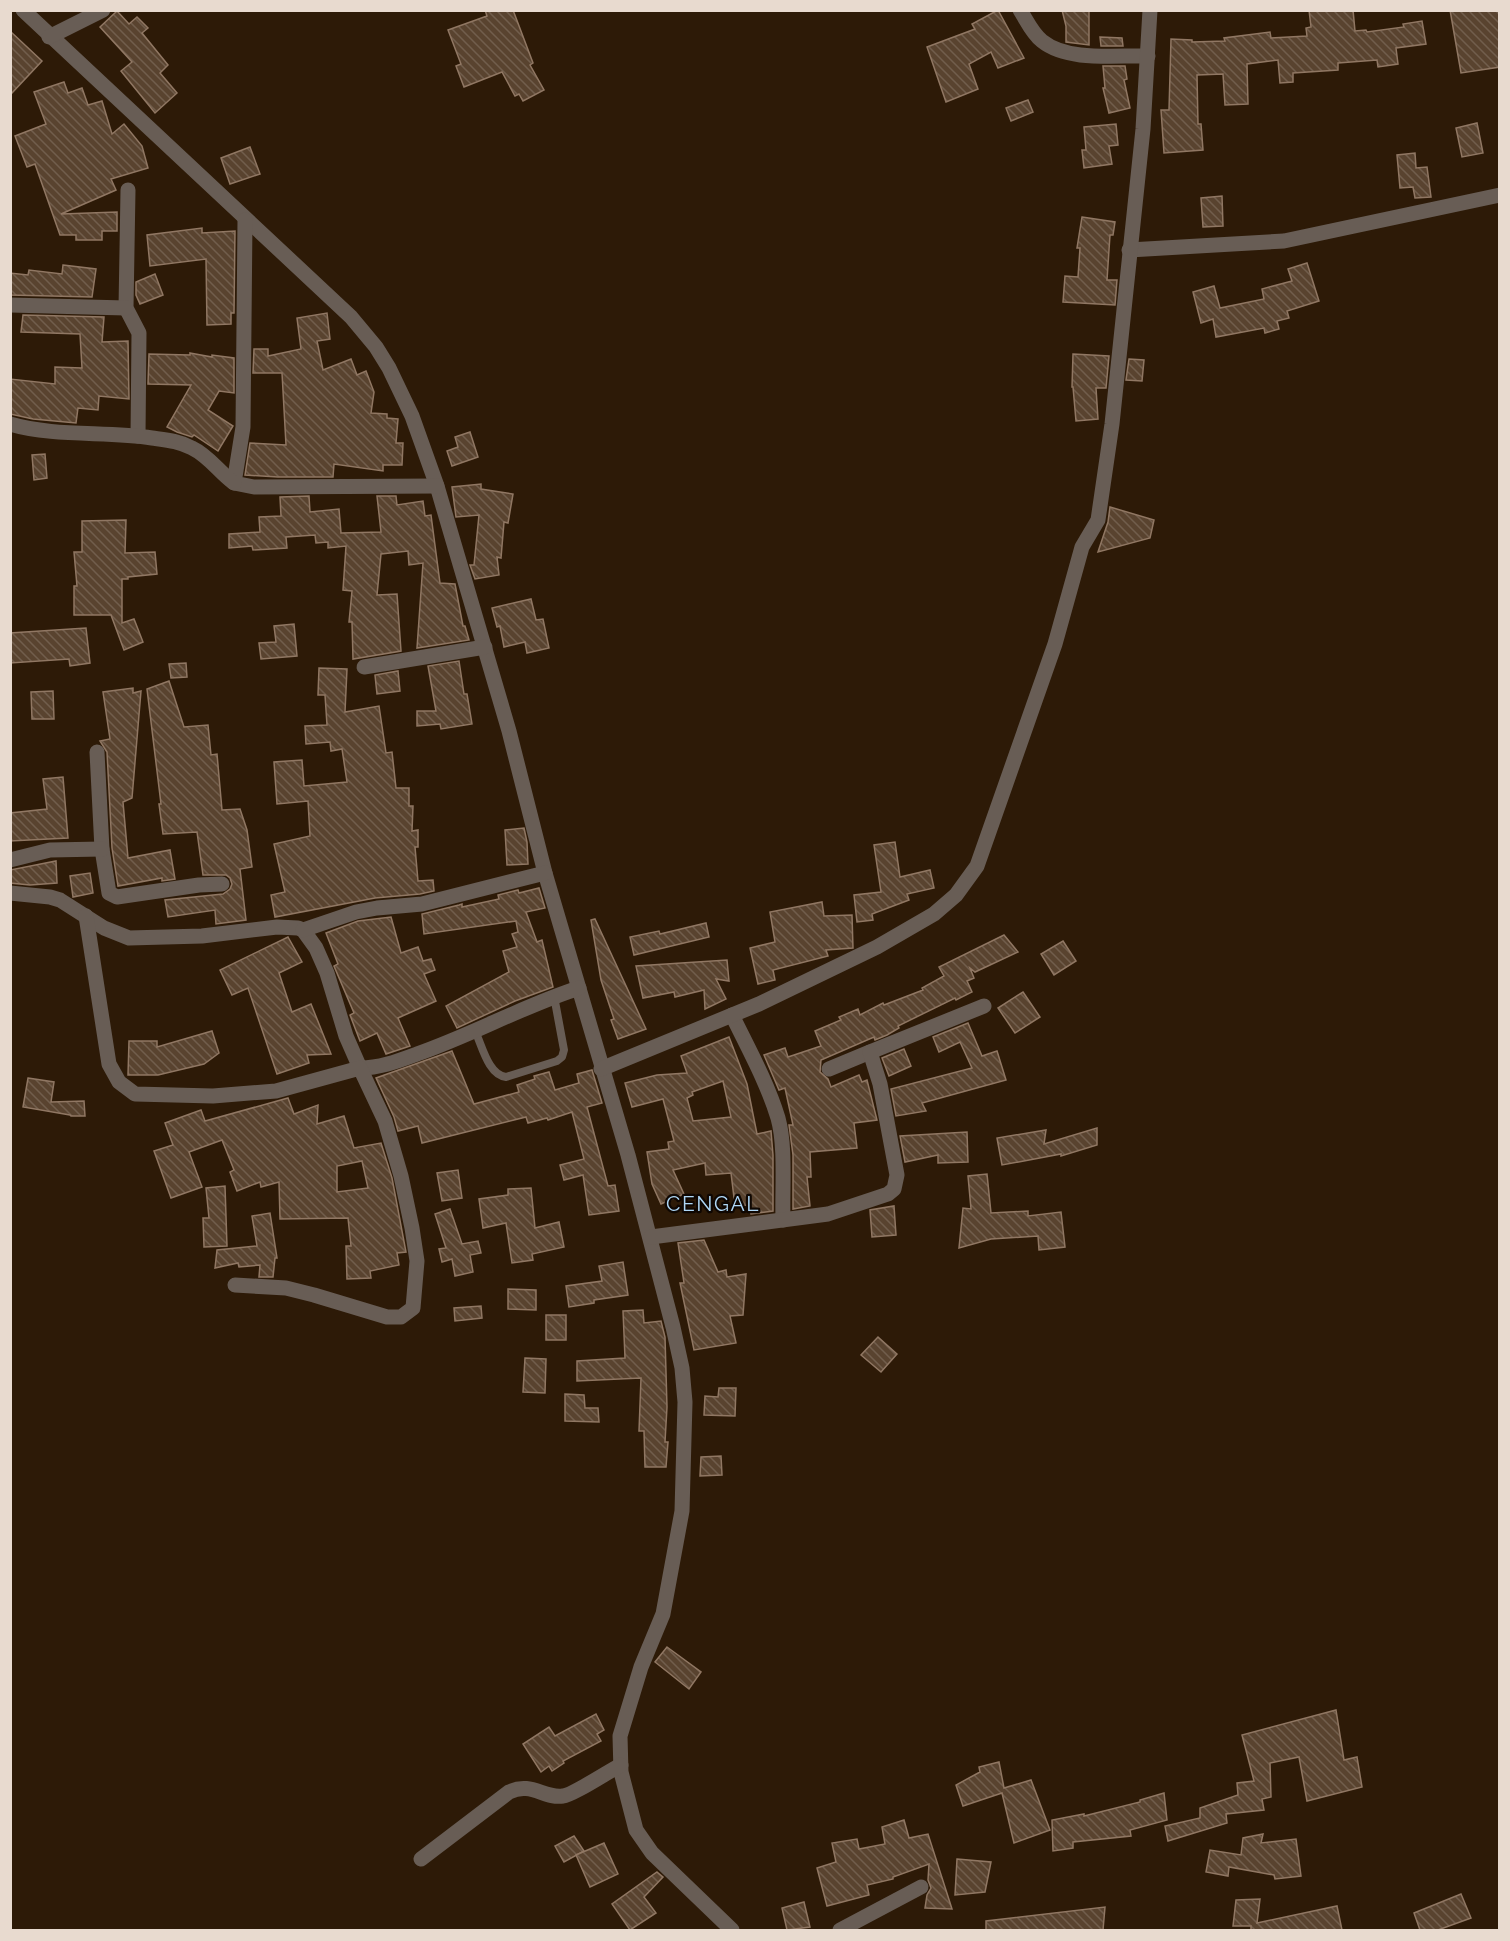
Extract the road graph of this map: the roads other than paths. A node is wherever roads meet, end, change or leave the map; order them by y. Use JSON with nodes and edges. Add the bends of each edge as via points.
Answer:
{"nodes":[{"id":1,"x":23,"y":10,"type":"edge"},
{"id":2,"x":103,"y":10,"type":"edge"},
{"id":3,"x":1020,"y":10,"type":"edge"},
{"id":4,"x":1150,"y":10,"type":"edge"},
{"id":5,"x":49,"y":37,"type":"junction"},
{"id":6,"x":1148,"y":56,"type":"junction"},
{"id":7,"x":128,"y":190,"type":"dead end"},
{"id":8,"x":1500,"y":195,"type":"edge"},
{"id":9,"x":245,"y":220,"type":"junction"},
{"id":10,"x":1129,"y":250,"type":"junction"},
{"id":11,"x":10,"y":305,"type":"edge"},
{"id":12,"x":126,"y":308,"type":"junction"},
{"id":13,"x":10,"y":424,"type":"edge"},
{"id":14,"x":138,"y":436,"type":"junction"},
{"id":15,"x":234,"y":483,"type":"junction"},
{"id":16,"x":437,"y":486,"type":"junction"},
{"id":17,"x":485,"y":647,"type":"junction"},
{"id":18,"x":364,"y":667,"type":"dead end"},
{"id":19,"x":97,"y":752,"type":"dead end"},
{"id":20,"x":102,"y":849,"type":"junction"},
{"id":21,"x":10,"y":860,"type":"edge"},
{"id":22,"x":545,"y":873,"type":"junction"},
{"id":23,"x":222,"y":884,"type":"dead end"},
{"id":24,"x":10,"y":893,"type":"edge"},
{"id":25,"x":86,"y":915,"type":"junction"},
{"id":26,"x":303,"y":930,"type":"junction"},
{"id":27,"x":579,"y":988,"type":"junction"},
{"id":28,"x":554,"y":996,"type":"junction"},
{"id":29,"x":984,"y":1006,"type":"dead end"},
{"id":30,"x":732,"y":1015,"type":"junction"},
{"id":31,"x":475,"y":1030,"type":"junction"},
{"id":32,"x":870,"y":1053,"type":"junction"},
{"id":33,"x":360,"y":1068,"type":"junction"},
{"id":34,"x":601,"y":1069,"type":"junction"},
{"id":35,"x":829,"y":1069,"type":"dead end"},
{"id":36,"x":783,"y":1220,"type":"junction"},
{"id":37,"x":651,"y":1237,"type":"junction"},
{"id":38,"x":235,"y":1285,"type":"dead end"},
{"id":39,"x":621,"y":1765,"type":"junction"},
{"id":40,"x":421,"y":1859,"type":"dead end"},
{"id":41,"x":921,"y":1887,"type":"dead end"},
{"id":42,"x":732,"y":1930,"type":"edge"},
{"id":43,"x":840,"y":1930,"type":"edge"}],
"edges":[{"from":1,"to":5,"type":"street"},
{"from":2,"to":5,"type":"street"},
{"from":3,"to":6,"type":"street","via":[[1036,35],[1055,50],[1074,55]]},
{"from":4,"to":6,"type":"street"},
{"from":5,"to":9,"type":"street"},
{"from":6,"to":10,"type":"street"},
{"from":7,"to":12,"type":"street"},
{"from":8,"to":10,"type":"street","via":[[1284,241]]},
{"from":9,"to":15,"type":"street","via":[[243,427]]},
{"from":9,"to":16,"type":"street","via":[[351,317],[376,347],[412,416]]},
{"from":10,"to":30,"type":"street","via":[[1098,520],[1082,547],[1055,644],[977,866],[956,895],[934,914],[825,973]]},
{"from":11,"to":12,"type":"street"},
{"from":12,"to":14,"type":"street","via":[[140,333]]},
{"from":13,"to":14,"type":"street","via":[[29,429]]},
{"from":14,"to":15,"type":"street","via":[[176,441],[194,448]]},
{"from":15,"to":16,"type":"street","via":[[254,488]]},
{"from":16,"to":17,"type":"street"},
{"from":17,"to":18,"type":"street"},
{"from":17,"to":22,"type":"street"},
{"from":19,"to":20,"type":"street"},
{"from":20,"to":21,"type":"street","via":[[50,850]]},
{"from":20,"to":23,"type":"street","via":[[107,888],[117,897]]},
{"from":22,"to":26,"type":"street","via":[[422,904],[356,912]]},
{"from":22,"to":27,"type":"street"},
{"from":24,"to":25,"type":"street","via":[[50,897]]},
{"from":25,"to":26,"type":"street","via":[[117,935],[137,939],[277,927]]},
{"from":25,"to":33,"type":"street","via":[[109,1064],[119,1082],[135,1095],[213,1096],[276,1091]]},
{"from":26,"to":33,"type":"street","via":[[327,973]]},
{"from":27,"to":28,"type":"street"},
{"from":27,"to":34,"type":"street"},
{"from":28,"to":31,"type":"street"},
{"from":28,"to":31,"type":"lane","via":[[564,1050],[557,1061],[499,1076],[493,1071]]},
{"from":29,"to":32,"type":"street"},
{"from":30,"to":34,"type":"street"},
{"from":30,"to":36,"type":"street","via":[[766,1084],[778,1120]]},
{"from":31,"to":33,"type":"street","via":[[381,1067]]},
{"from":32,"to":35,"type":"street"},
{"from":32,"to":36,"type":"street","via":[[880,1084],[897,1175],[894,1189],[828,1214]]},
{"from":33,"to":38,"type":"street","via":[[385,1121],[401,1176],[417,1261],[413,1308],[401,1317],[387,1317],[295,1290]]},
{"from":34,"to":37,"type":"street"},
{"from":36,"to":37,"type":"street"},
{"from":37,"to":39,"type":"street","via":[[680,1358],[685,1402],[682,1511],[663,1614],[641,1667],[620,1736]]},
{"from":39,"to":40,"type":"street","via":[[567,1796],[522,1788],[509,1791]]},
{"from":39,"to":42,"type":"street","via":[[636,1830],[652,1853]]},
{"from":41,"to":43,"type":"street"}]}
